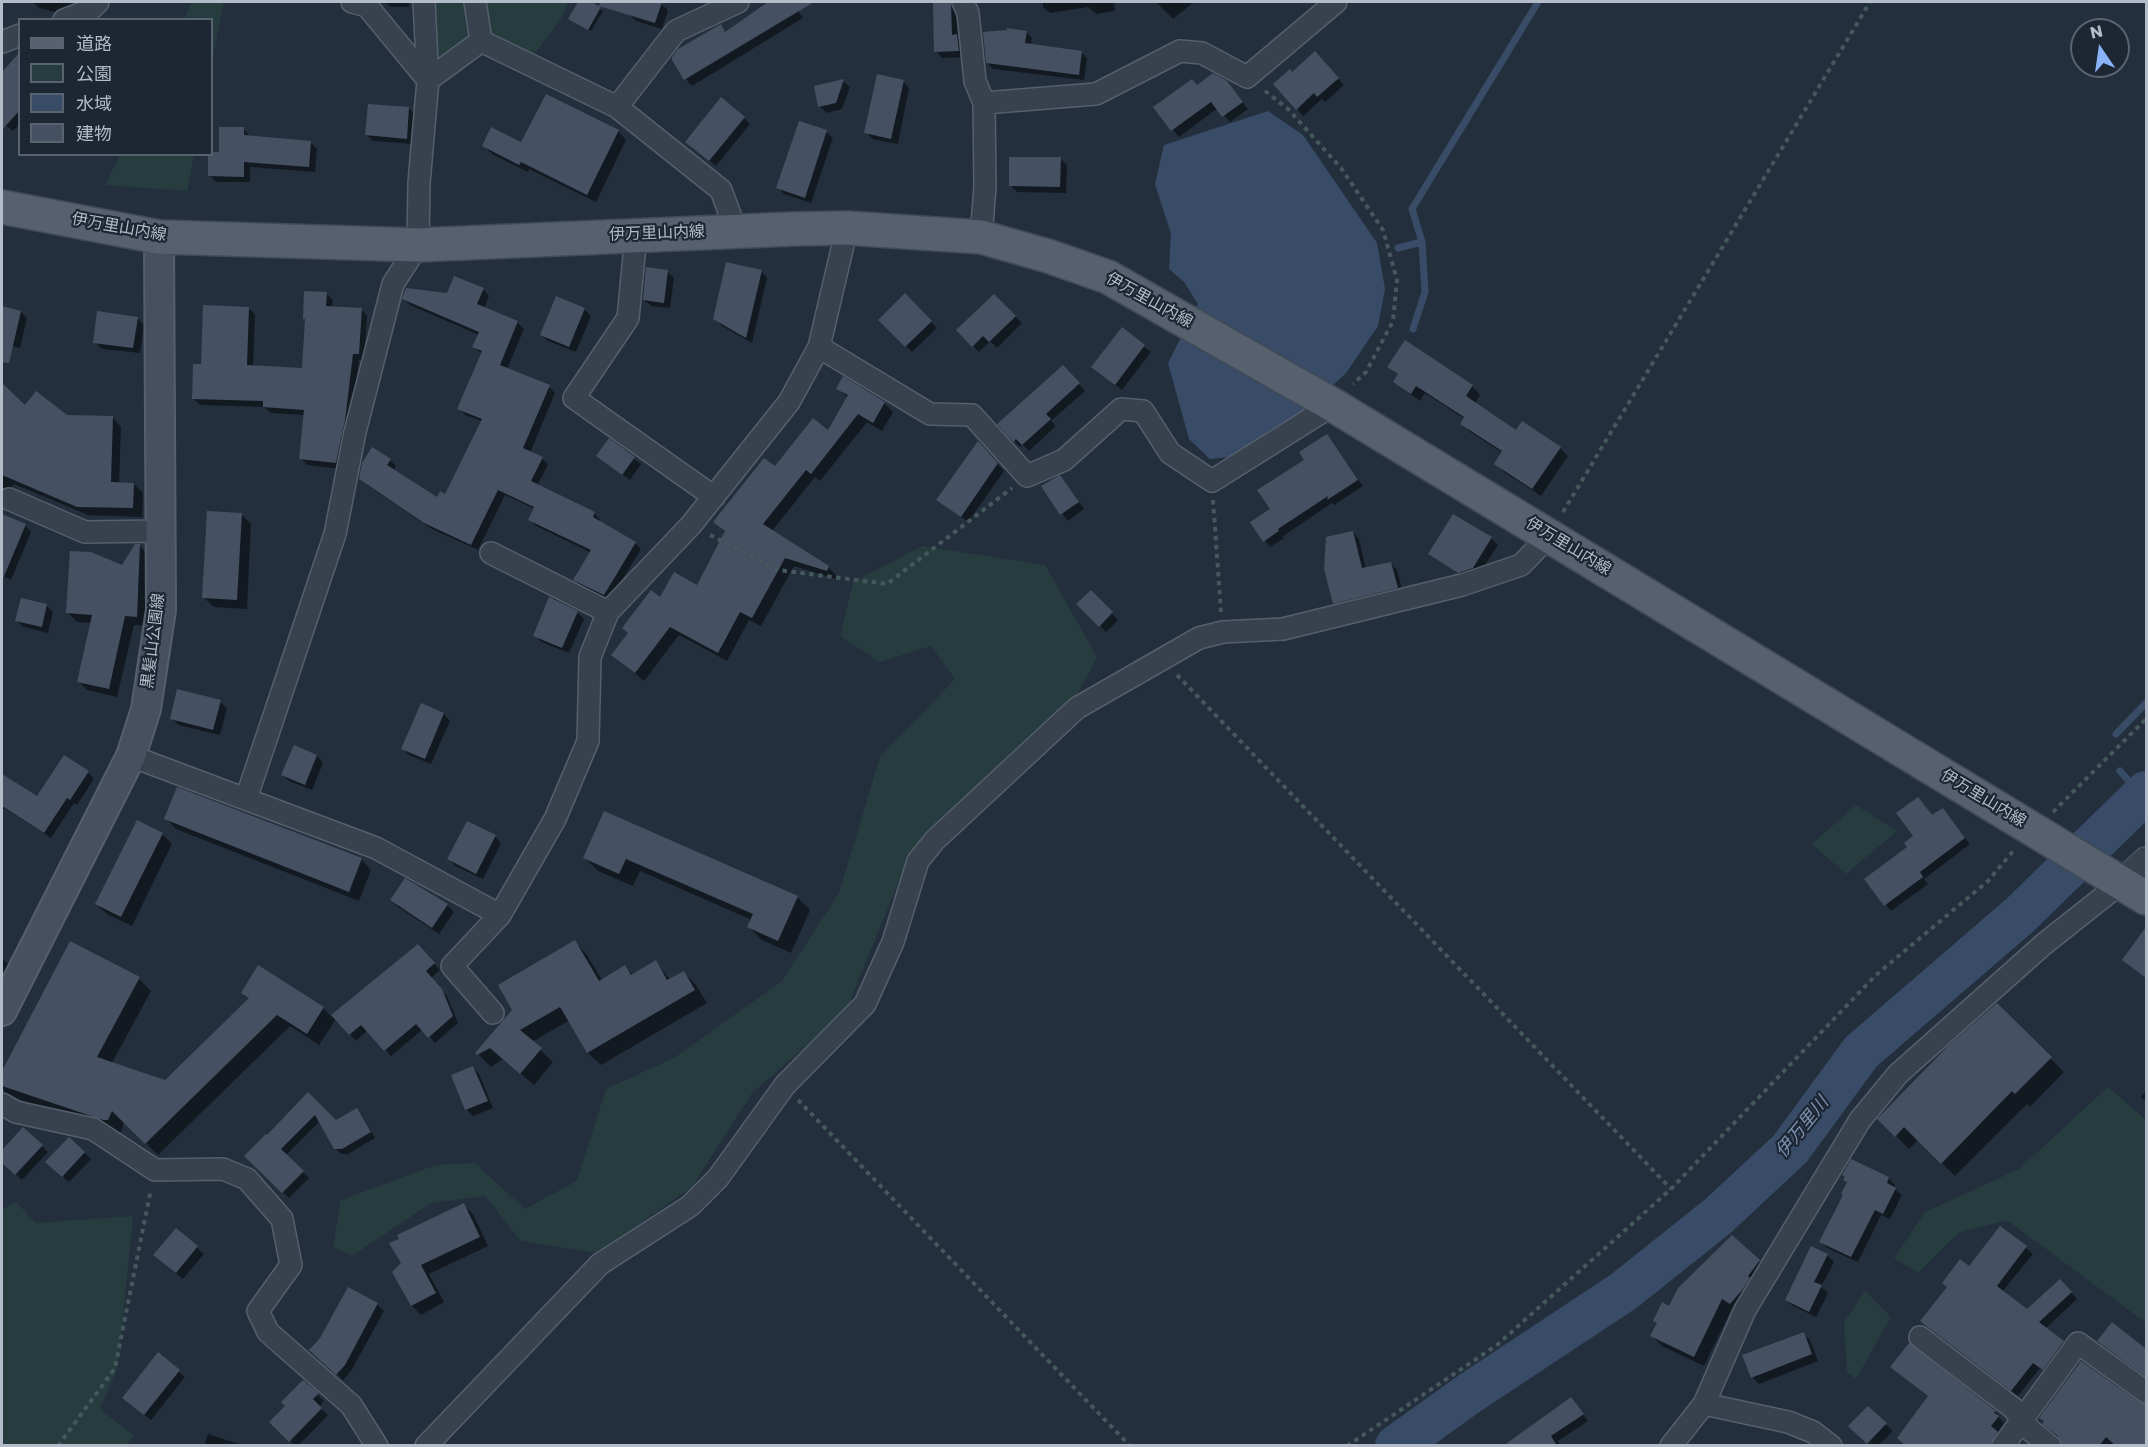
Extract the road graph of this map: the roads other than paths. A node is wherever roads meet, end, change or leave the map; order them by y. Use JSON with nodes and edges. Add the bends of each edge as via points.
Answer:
{"nodes":[{"id":1,"x":98,"y":2,"type":"edge"},
{"id":2,"x":352,"y":2,"type":"edge"},
{"id":3,"x":424,"y":2,"type":"edge"},
{"id":4,"x":475,"y":2,"type":"edge"},
{"id":5,"x":738,"y":2,"type":"edge"},
{"id":6,"x":963,"y":2,"type":"edge"},
{"id":7,"x":1336,"y":2,"type":"edge"},
{"id":8,"x":69,"y":18,"type":"edge"},
{"id":9,"x":18,"y":36,"type":"edge"},
{"id":10,"x":481,"y":41,"type":"junction"},
{"id":11,"x":2,"y":42,"type":"edge"},
{"id":12,"x":428,"y":80,"type":"junction"},
{"id":13,"x":984,"y":103,"type":"junction"},
{"id":14,"x":616,"y":107,"type":"junction"},
{"id":15,"x":2,"y":207,"type":"edge"},
{"id":16,"x":847,"y":228,"type":"junction"},
{"id":17,"x":736,"y":231,"type":"junction"},
{"id":18,"x":636,"y":235,"type":"junction"},
{"id":19,"x":159,"y":237,"type":"junction"},
{"id":20,"x":981,"y":237,"type":"junction"},
{"id":21,"x":418,"y":245,"type":"junction"},
{"id":22,"x":819,"y":347,"type":"junction"},
{"id":23,"x":1333,"y":405,"type":"junction"},
{"id":24,"x":714,"y":497,"type":"junction"},
{"id":25,"x":9,"y":499,"type":"dead end"},
{"id":26,"x":162,"y":531,"type":"junction"},
{"id":27,"x":1549,"y":536,"type":"junction"},
{"id":28,"x":491,"y":553,"type":"dead end"},
{"id":29,"x":608,"y":612,"type":"junction"},
{"id":30,"x":131,"y":756,"type":"junction"},
{"id":31,"x":246,"y":799,"type":"junction"},
{"id":32,"x":2146,"y":860,"type":"edge"},
{"id":33,"x":2127,"y":887,"type":"edge"},
{"id":34,"x":500,"y":915,"type":"junction"},
{"id":35,"x":2,"y":1011,"type":"edge"},
{"id":36,"x":493,"y":1013,"type":"dead end"},
{"id":37,"x":2,"y":1104,"type":"edge"},
{"id":38,"x":1920,"y":1337,"type":"dead end"},
{"id":39,"x":2146,"y":1392,"type":"edge"},
{"id":40,"x":1704,"y":1404,"type":"junction"},
{"id":41,"x":2022,"y":1420,"type":"junction"},
{"id":42,"x":377,"y":1446,"type":"edge"},
{"id":43,"x":426,"y":1446,"type":"edge"},
{"id":44,"x":1671,"y":1446,"type":"edge"},
{"id":45,"x":1832,"y":1446,"type":"edge"},
{"id":46,"x":2003,"y":1446,"type":"edge"},
{"id":47,"x":2050,"y":1446,"type":"edge"}],
"edges":[{"from":1,"to":8,"type":"street","via":[[90,10]]},
{"from":2,"to":12,"type":"street","via":[[367,6]]},
{"from":3,"to":12,"type":"street"},
{"from":4,"to":10,"type":"street"},
{"from":5,"to":14,"type":"street","via":[[676,31]]},
{"from":6,"to":13,"type":"street","via":[[968,14],[975,81]]},
{"from":7,"to":13,"type":"street","via":[[1247,77],[1202,53],[1180,51],[1096,94]]},
{"from":9,"to":11,"type":"street"},
{"from":10,"to":12,"type":"street"},
{"from":10,"to":14,"type":"street"},
{"from":12,"to":21,"type":"street"},
{"from":13,"to":20,"type":"street"},
{"from":14,"to":17,"type":"street","via":[[721,190]]},
{"from":15,"to":19,"type":"main road","name":"伊万里山内線"},
{"from":16,"to":17,"type":"main road","name":"伊万里山内線"},
{"from":16,"to":20,"type":"main road","name":"伊万里山内線"},
{"from":16,"to":22,"type":"street"},
{"from":17,"to":18,"type":"main road","name":"伊万里山内線"},
{"from":18,"to":21,"type":"main road","name":"伊万里山内線"},
{"from":18,"to":24,"type":"street","via":[[628,318],[574,398]]},
{"from":19,"to":21,"type":"main road","name":"伊万里山内線"},
{"from":19,"to":26,"type":"main road","name":"黒髪山公園線"},
{"from":20,"to":23,"type":"main road","name":"伊万里山内線","via":[[1108,277]]},
{"from":21,"to":31,"type":"street","via":[[393,284],[355,432],[335,534]]},
{"from":22,"to":23,"type":"street","via":[[930,414],[972,415],[1028,476],[1064,460],[1121,409],[1143,411],[1170,453],[1212,481]]},
{"from":22,"to":24,"type":"street","via":[[789,402]]},
{"from":23,"to":27,"type":"main road","name":"伊万里山内線"},
{"from":24,"to":29,"type":"street"},
{"from":25,"to":26,"type":"street","via":[[85,532]]},
{"from":26,"to":30,"type":"main road","name":"黒髪山公園線","via":[[161,610],[146,709]]},
{"from":27,"to":33,"type":"main road","name":"伊万里山内線"},
{"from":27,"to":43,"type":"street","via":[[1521,565],[1462,585],[1283,629],[1223,632],[1199,638],[1077,708],[935,840],[918,861],[893,942],[865,1004],[785,1085],[718,1178],[690,1206],[600,1264]]},
{"from":28,"to":29,"type":"street"},
{"from":29,"to":34,"type":"street","via":[[590,657],[588,741],[555,819]]},
{"from":30,"to":31,"type":"street"},
{"from":30,"to":35,"type":"main road","name":"黒髪山公園線"},
{"from":31,"to":34,"type":"street","via":[[376,848]]},
{"from":32,"to":33,"type":"street"},
{"from":33,"to":40,"type":"street","via":[[2044,944],[1898,1074],[1860,1120],[1745,1310]]},
{"from":34,"to":36,"type":"street","via":[[452,966]]},
{"from":37,"to":42,"type":"street","via":[[16,1112],[93,1130],[155,1170],[223,1169],[247,1179],[282,1219],[291,1265],[258,1311],[268,1332],[351,1406]]},
{"from":38,"to":41,"type":"street","via":[[2013,1408]]},
{"from":39,"to":41,"type":"street","via":[[2078,1343]]},
{"from":40,"to":44,"type":"street"},
{"from":40,"to":45,"type":"street","via":[[1788,1422],[1813,1432]]},
{"from":41,"to":46,"type":"street"},
{"from":41,"to":47,"type":"street"}]}
